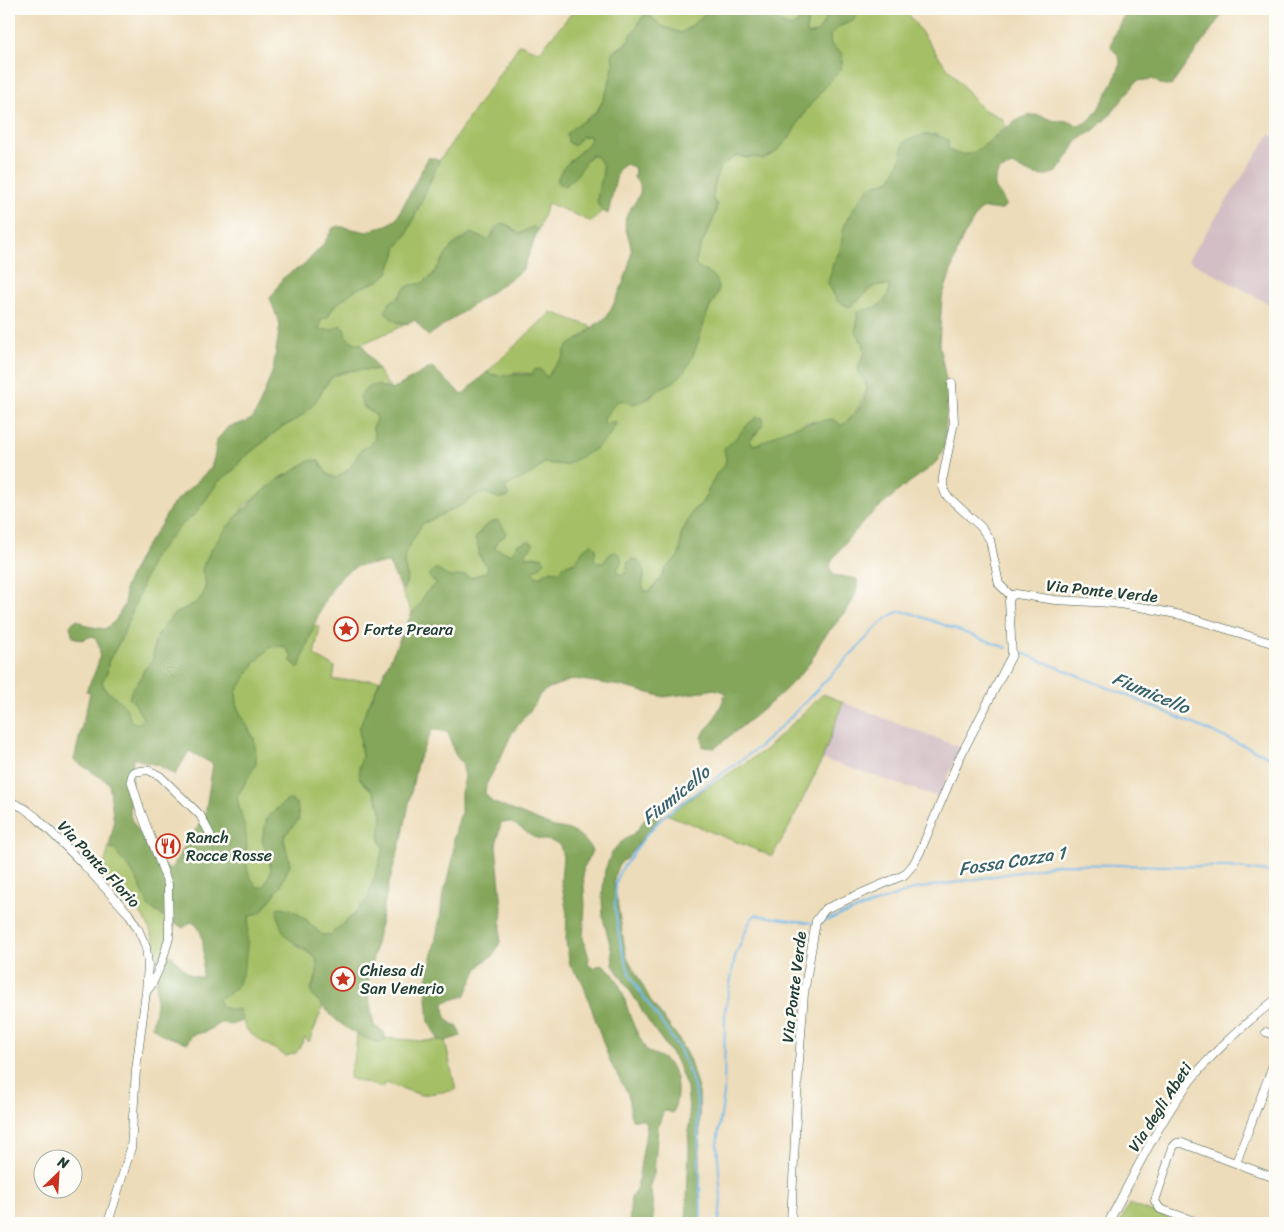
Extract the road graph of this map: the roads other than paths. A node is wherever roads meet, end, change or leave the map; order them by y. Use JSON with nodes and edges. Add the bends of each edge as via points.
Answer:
{"nodes":[{"id":1,"x":952,"y":383,"type":"dead end"},
{"id":2,"x":1011,"y":596,"type":"junction"},
{"id":3,"x":1275,"y":644,"type":"edge"},
{"id":4,"x":9,"y":801,"type":"edge"},
{"id":5,"x":210,"y":834,"type":"dead end"},
{"id":6,"x":146,"y":992,"type":"junction"},
{"id":7,"x":1275,"y":1000,"type":"edge"},
{"id":8,"x":1266,"y":1032,"type":"dead end"},
{"id":9,"x":1275,"y":1035,"type":"edge"},
{"id":10,"x":1275,"y":1060,"type":"edge"},
{"id":11,"x":1236,"y":1163,"type":"junction"},
{"id":12,"x":1275,"y":1178,"type":"edge"},
{"id":13,"x":108,"y":1223,"type":"edge"},
{"id":14,"x":791,"y":1223,"type":"edge"},
{"id":15,"x":1108,"y":1223,"type":"edge"},
{"id":16,"x":1200,"y":1223,"type":"edge"}],
"edges":[{"from":1,"to":2,"type":"street","via":[[954,422],[942,477],[943,487],[946,495],[982,527],[990,540],[999,584]]},
{"from":2,"to":3,"type":"street","name":"Via Ponte Verde","via":[[1146,608],[1190,617]]},
{"from":2,"to":14,"type":"street","name":"Via Ponte Verde","via":[[1012,655],[959,759],[913,865],[904,875],[825,909],[816,921],[804,1002]]},
{"from":4,"to":6,"type":"street","name":"Via Ponte Florio","via":[[36,817],[128,913],[146,947]]},
{"from":5,"to":6,"type":"street","name":"Via Ponte Florio","via":[[200,815],[160,776],[148,770],[133,772],[131,780],[140,809],[168,884],[169,938],[162,962]]},
{"from":6,"to":13,"type":"street","name":"Via Ponte Florio","via":[[130,1148]]},
{"from":7,"to":15,"type":"street","name":"Via degli Abeti","via":[[1232,1035],[1190,1082],[1166,1118]]},
{"from":8,"to":9,"type":"street"},
{"from":10,"to":11,"type":"street"},
{"from":11,"to":12,"type":"street"},
{"from":11,"to":16,"type":"street","via":[[1177,1143],[1173,1146],[1155,1202],[1160,1209]]}]}
